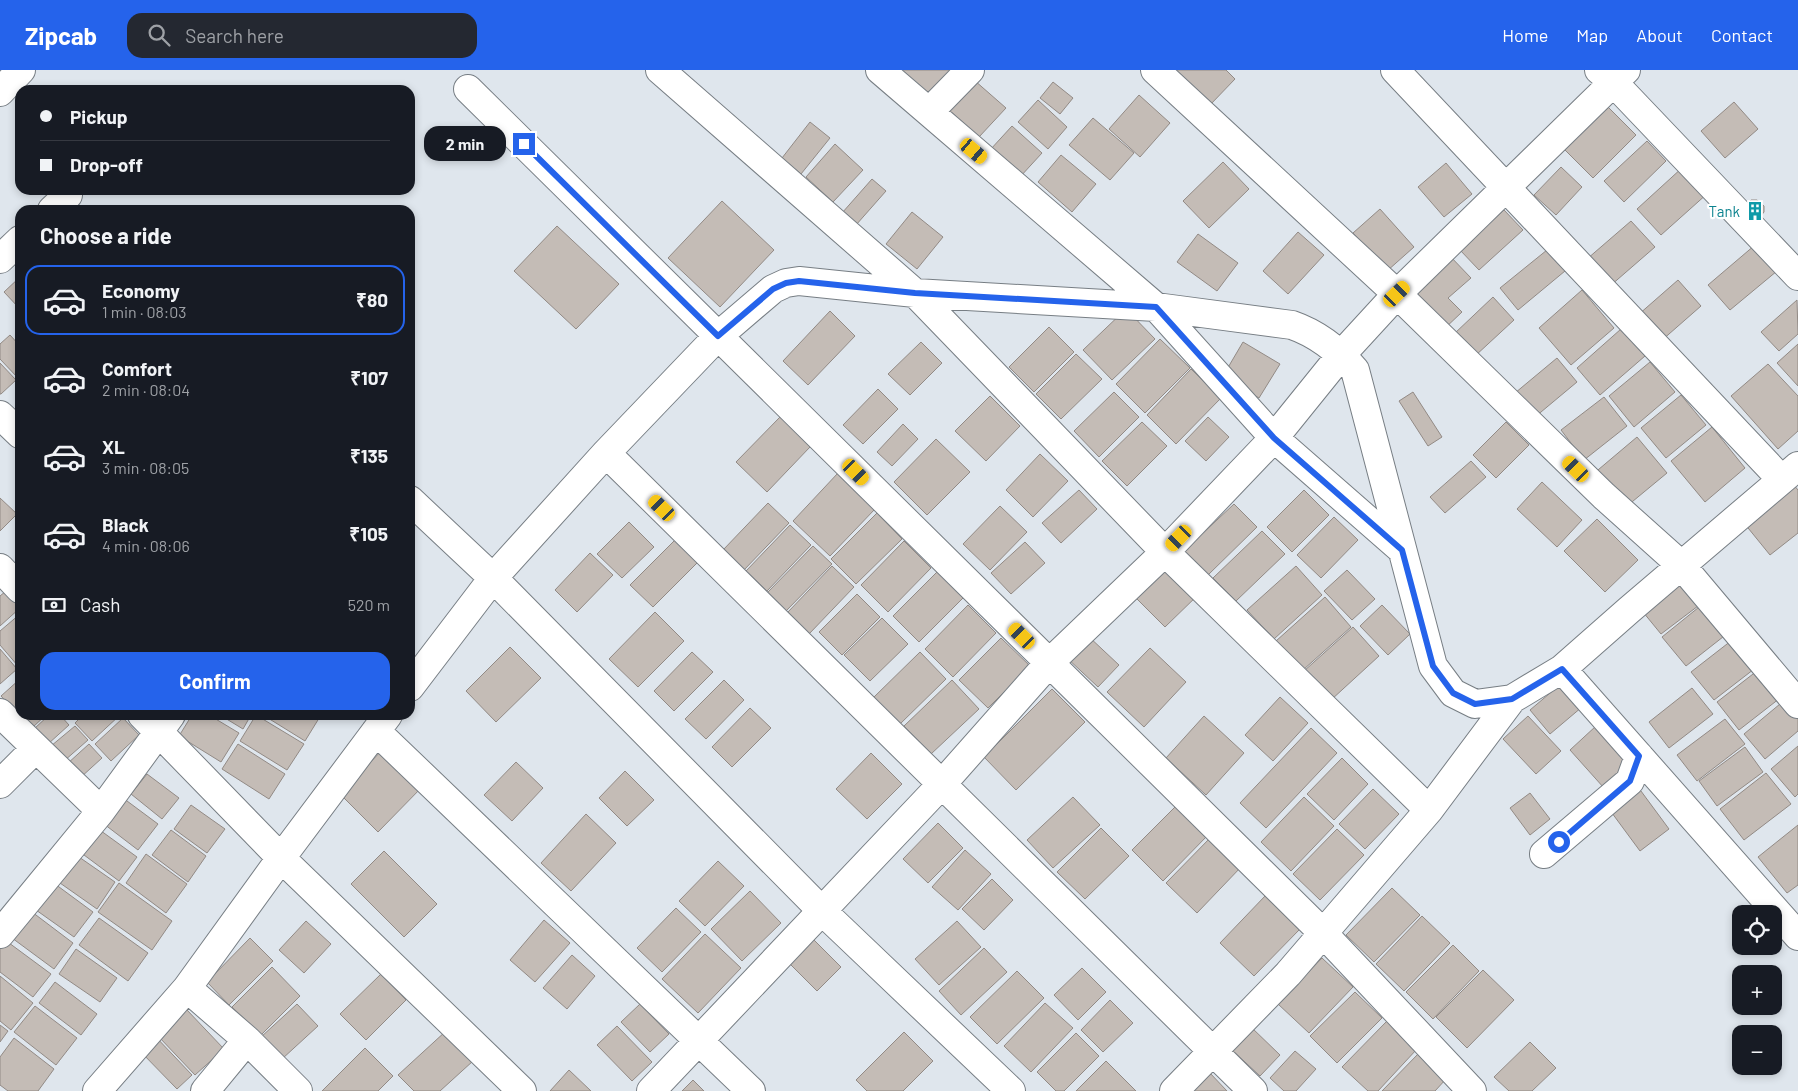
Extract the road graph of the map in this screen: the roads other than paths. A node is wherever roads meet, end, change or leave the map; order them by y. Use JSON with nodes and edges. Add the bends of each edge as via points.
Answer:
{"nodes":[{"id":1,"x":21,"y":70,"type":"edge"},
{"id":2,"x":660,"y":70,"type":"edge"},
{"id":3,"x":880,"y":70,"type":"edge"},
{"id":4,"x":970,"y":70,"type":"edge"},
{"id":5,"x":1154,"y":70,"type":"edge"},
{"id":6,"x":1395,"y":70,"type":"edge"},
{"id":7,"x":1613,"y":74,"type":"edge"},
{"id":8,"x":468,"y":89,"type":"dead end"},
{"id":9,"x":0,"y":92,"type":"edge"},
{"id":10,"x":929,"y":112,"type":"junction"},
{"id":11,"x":1507,"y":187,"type":"junction"},
{"id":12,"x":15,"y":245,"type":"edge"},
{"id":13,"x":0,"y":259,"type":"edge"},
{"id":14,"x":1798,"y":276,"type":"edge"},
{"id":15,"x":915,"y":293,"type":"junction"},
{"id":16,"x":1397,"y":294,"type":"junction"},
{"id":17,"x":1156,"y":307,"type":"junction"},
{"id":18,"x":718,"y":336,"type":"junction"},
{"id":19,"x":1342,"y":355,"type":"junction"},
{"id":20,"x":1274,"y":438,"type":"junction"},
{"id":21,"x":606,"y":453,"type":"junction"},
{"id":22,"x":1790,"y":472,"type":"edge"},
{"id":23,"x":415,"y":505,"type":"edge"},
{"id":24,"x":1402,"y":550,"type":"junction"},
{"id":25,"x":1165,"y":552,"type":"junction"},
{"id":26,"x":1681,"y":565,"type":"junction"},
{"id":27,"x":0,"y":568,"type":"edge"},
{"id":28,"x":493,"y":578,"type":"junction"},
{"id":29,"x":15,"y":584,"type":"edge"},
{"id":30,"x":1049,"y":663,"type":"junction"},
{"id":31,"x":1562,"y":669,"type":"junction"},
{"id":32,"x":415,"y":679,"type":"edge"},
{"id":33,"x":1512,"y":699,"type":"junction"},
{"id":34,"x":1798,"y":704,"type":"edge"},
{"id":35,"x":0,"y":713,"type":"edge"},
{"id":36,"x":157,"y":721,"type":"edge"},
{"id":37,"x":382,"y":723,"type":"edge"},
{"id":38,"x":36,"y":748,"type":"junction"},
{"id":39,"x":1639,"y":756,"type":"junction"},
{"id":40,"x":0,"y":784,"type":"edge"},
{"id":41,"x":942,"y":784,"type":"junction"},
{"id":42,"x":1428,"y":810,"type":"junction"},
{"id":43,"x":101,"y":811,"type":"junction"},
{"id":44,"x":1544,"y":854,"type":"dead end"},
{"id":45,"x":281,"y":858,"type":"junction"},
{"id":46,"x":821,"y":910,"type":"junction"},
{"id":47,"x":1322,"y":932,"type":"junction"},
{"id":48,"x":0,"y":934,"type":"edge"},
{"id":49,"x":1798,"y":936,"type":"edge"},
{"id":50,"x":187,"y":988,"type":"junction"},
{"id":51,"x":247,"y":1040,"type":"junction"},
{"id":52,"x":700,"y":1041,"type":"junction"},
{"id":53,"x":1213,"y":1051,"type":"junction"},
{"id":54,"x":97,"y":1091,"type":"edge"},
{"id":55,"x":205,"y":1091,"type":"edge"},
{"id":56,"x":298,"y":1091,"type":"edge"},
{"id":57,"x":522,"y":1091,"type":"edge"},
{"id":58,"x":651,"y":1091,"type":"edge"},
{"id":59,"x":751,"y":1091,"type":"edge"},
{"id":60,"x":1011,"y":1091,"type":"edge"},
{"id":61,"x":1174,"y":1091,"type":"edge"},
{"id":62,"x":1253,"y":1091,"type":"edge"},
{"id":63,"x":1472,"y":1091,"type":"edge"}],
"edges":[{"from":1,"to":9,"type":"street"},
{"from":2,"to":15,"type":"street"},
{"from":3,"to":10,"type":"street"},
{"from":4,"to":10,"type":"street"},
{"from":5,"to":16,"type":"street"},
{"from":6,"to":11,"type":"street"},
{"from":7,"to":11,"type":"street"},
{"from":7,"to":14,"type":"street"},
{"from":8,"to":18,"type":"street"},
{"from":10,"to":17,"type":"street"},
{"from":11,"to":16,"type":"street"},
{"from":11,"to":22,"type":"street"},
{"from":12,"to":13,"type":"street"},
{"from":15,"to":17,"type":"street"},
{"from":15,"to":18,"type":"street","via":[[799,281],[786,283],[773,289]]},
{"from":15,"to":25,"type":"street"},
{"from":16,"to":19,"type":"street"},
{"from":16,"to":26,"type":"street","via":[[1604,496]]},
{"from":17,"to":19,"type":"street","via":[[1292,324],[1308,330]]},
{"from":17,"to":20,"type":"street"},
{"from":18,"to":21,"type":"street"},
{"from":18,"to":30,"type":"street"},
{"from":19,"to":20,"type":"street"},
{"from":19,"to":24,"type":"street","via":[[1355,370]]},
{"from":20,"to":24,"type":"street"},
{"from":20,"to":25,"type":"street"},
{"from":21,"to":28,"type":"street"},
{"from":21,"to":41,"type":"street"},
{"from":22,"to":26,"type":"street"},
{"from":23,"to":28,"type":"street"},
{"from":24,"to":33,"type":"street","via":[[1433,666],[1453,693],[1475,704]]},
{"from":25,"to":30,"type":"street"},
{"from":25,"to":42,"type":"street"},
{"from":26,"to":31,"type":"street"},
{"from":26,"to":34,"type":"street"},
{"from":27,"to":29,"type":"street"},
{"from":28,"to":32,"type":"street"},
{"from":28,"to":46,"type":"street"},
{"from":30,"to":41,"type":"street"},
{"from":30,"to":47,"type":"street"},
{"from":31,"to":33,"type":"street"},
{"from":31,"to":39,"type":"street"},
{"from":33,"to":42,"type":"street"},
{"from":35,"to":38,"type":"street"},
{"from":36,"to":43,"type":"street"},
{"from":36,"to":45,"type":"street"},
{"from":37,"to":45,"type":"street"},
{"from":37,"to":52,"type":"street"},
{"from":38,"to":40,"type":"street"},
{"from":38,"to":43,"type":"street"},
{"from":39,"to":44,"type":"street","via":[[1630,781]]},
{"from":39,"to":49,"type":"street"},
{"from":41,"to":46,"type":"street"},
{"from":41,"to":53,"type":"street"},
{"from":42,"to":47,"type":"street"},
{"from":43,"to":48,"type":"street"},
{"from":45,"to":50,"type":"street"},
{"from":45,"to":57,"type":"street"},
{"from":46,"to":52,"type":"street"},
{"from":46,"to":60,"type":"street"},
{"from":47,"to":53,"type":"street","via":[[1288,974]]},
{"from":47,"to":63,"type":"street"},
{"from":50,"to":51,"type":"street"},
{"from":50,"to":54,"type":"street"},
{"from":51,"to":55,"type":"street"},
{"from":51,"to":56,"type":"street"},
{"from":52,"to":58,"type":"street"},
{"from":52,"to":59,"type":"street"},
{"from":53,"to":61,"type":"street"},
{"from":53,"to":62,"type":"street"}]}
